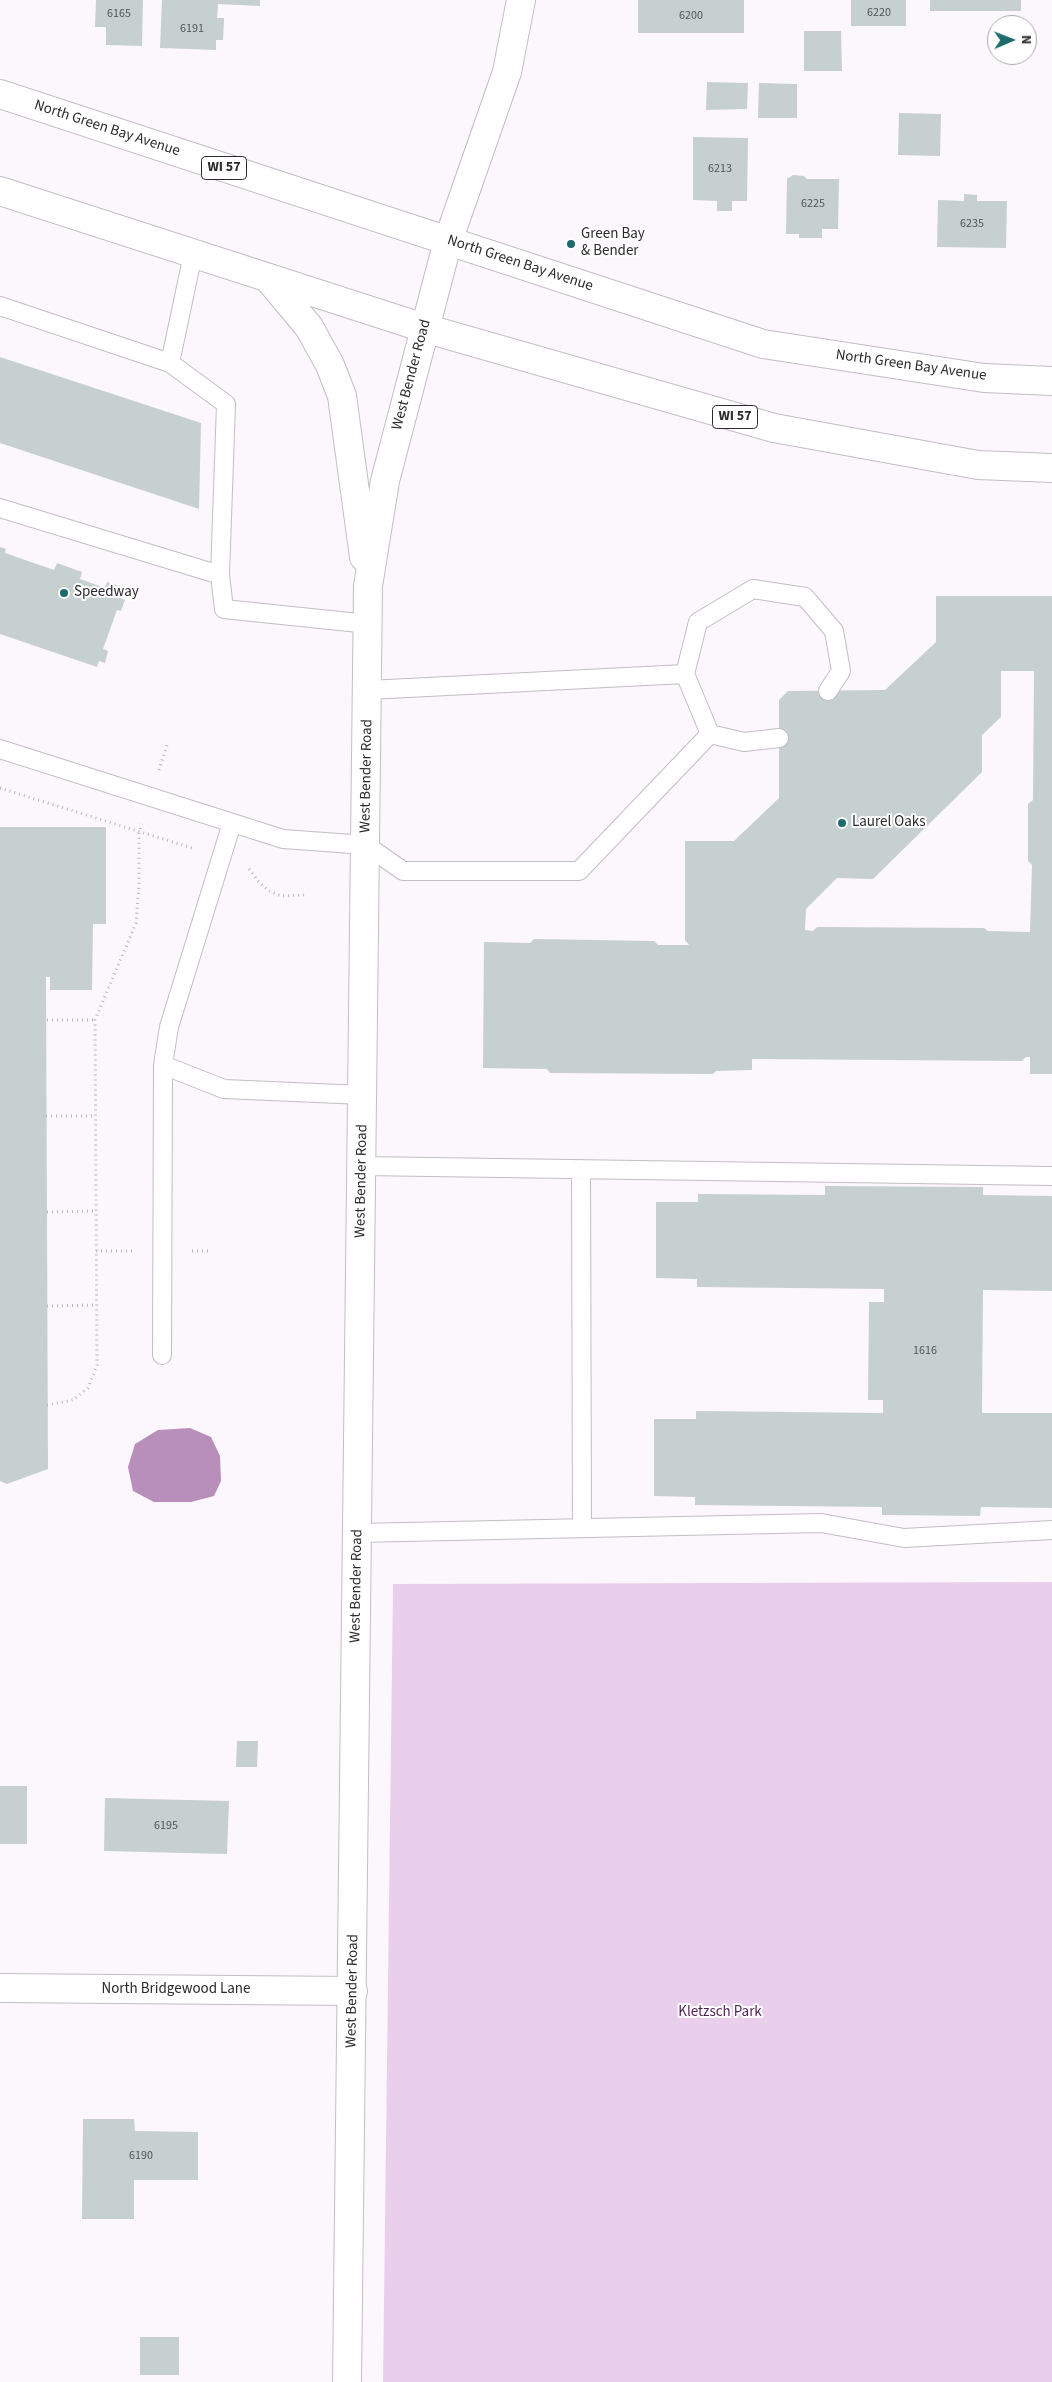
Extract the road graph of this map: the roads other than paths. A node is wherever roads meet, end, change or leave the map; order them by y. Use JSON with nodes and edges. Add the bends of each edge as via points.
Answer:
{"nodes":[{"id":1,"x":521,"y":0,"type":"edge"},
{"id":2,"x":0,"y":94,"type":"edge"},
{"id":3,"x":0,"y":191,"type":"edge"},
{"id":4,"x":448,"y":241,"type":"junction"},
{"id":5,"x":193,"y":254,"type":"junction"},
{"id":6,"x":268,"y":278,"type":"junction"},
{"id":7,"x":0,"y":306,"type":"edge"},
{"id":8,"x":424,"y":328,"type":"junction"},
{"id":9,"x":170,"y":363,"type":"junction"},
{"id":10,"x":1052,"y":381,"type":"edge"},
{"id":11,"x":1052,"y":468,"type":"edge"},
{"id":12,"x":0,"y":508,"type":"edge"},
{"id":13,"x":220,"y":575,"type":"junction"},
{"id":14,"x":368,"y":586,"type":"junction"},
{"id":15,"x":368,"y":624,"type":"junction"},
{"id":16,"x":685,"y":674,"type":"junction"},
{"id":17,"x":368,"y":690,"type":"junction"},
{"id":18,"x":828,"y":691,"type":"dead end"},
{"id":19,"x":710,"y":734,"type":"junction"},
{"id":20,"x":779,"y":738,"type":"dead end"},
{"id":21,"x":0,"y":749,"type":"edge"},
{"id":22,"x":232,"y":823,"type":"junction"},
{"id":23,"x":366,"y":845,"type":"junction"},
{"id":24,"x":163,"y":1066,"type":"junction"},
{"id":25,"x":363,"y":1095,"type":"junction"},
{"id":26,"x":362,"y":1166,"type":"junction"},
{"id":27,"x":581,"y":1169,"type":"junction"},
{"id":28,"x":1052,"y":1176,"type":"edge"},
{"id":29,"x":162,"y":1355,"type":"dead end"},
{"id":30,"x":582,"y":1528,"type":"junction"},
{"id":31,"x":1052,"y":1530,"type":"edge"},
{"id":32,"x":358,"y":1534,"type":"junction"},
{"id":33,"x":0,"y":1988,"type":"edge"},
{"id":34,"x":353,"y":1991,"type":"junction"},
{"id":35,"x":348,"y":2382,"type":"edge"}],
"edges":[{"from":1,"to":4,"type":"street","name":"West Bender Road","via":[[507,72]]},
{"from":2,"to":4,"type":"street","name":"North Green Bay Avenue","number":"WI 57"},
{"from":3,"to":5,"type":"street","number":"WI 57"},
{"from":4,"to":8,"type":"street","name":"West Bender Road"},
{"from":4,"to":10,"type":"street","name":"North Green Bay Avenue","number":"WI 57","via":[[763,344],[984,378]]},
{"from":5,"to":6,"type":"street","number":"WI 57"},
{"from":5,"to":9,"type":"lane"},
{"from":6,"to":8,"type":"street","number":"WI 57"},
{"from":6,"to":14,"type":"street","via":[[309,327],[330,365],[342,396]]},
{"from":7,"to":9,"type":"lane"},
{"from":8,"to":11,"type":"street","number":"WI 57","via":[[774,428],[978,465]]},
{"from":8,"to":14,"type":"street","name":"West Bender Road","via":[[385,481]]},
{"from":9,"to":13,"type":"lane","via":[[226,404]]},
{"from":12,"to":13,"type":"lane"},
{"from":13,"to":15,"type":"lane","via":[[224,609]]},
{"from":14,"to":15,"type":"street","name":"West Bender Road"},
{"from":15,"to":17,"type":"street","name":"West Bender Road"},
{"from":16,"to":17,"type":"lane"},
{"from":16,"to":18,"type":"lane","via":[[698,622],[753,589],[805,597],[834,631],[841,671]]},
{"from":16,"to":19,"type":"lane"},
{"from":17,"to":23,"type":"street","name":"West Bender Road"},
{"from":19,"to":20,"type":"lane","via":[[744,742]]},
{"from":19,"to":23,"type":"lane","via":[[579,871],[403,871]]},
{"from":21,"to":22,"type":"lane"},
{"from":22,"to":23,"type":"lane","via":[[283,839]]},
{"from":22,"to":24,"type":"lane","via":[[169,1027]]},
{"from":23,"to":25,"type":"street","name":"West Bender Road"},
{"from":24,"to":25,"type":"lane","via":[[224,1089]]},
{"from":24,"to":29,"type":"lane"},
{"from":25,"to":26,"type":"street","name":"West Bender Road"},
{"from":26,"to":27,"type":"lane"},
{"from":26,"to":32,"type":"street","name":"West Bender Road"},
{"from":27,"to":28,"type":"lane"},
{"from":27,"to":30,"type":"lane"},
{"from":30,"to":31,"type":"lane","via":[[822,1522],[904,1538]]},
{"from":30,"to":32,"type":"lane"},
{"from":32,"to":34,"type":"street","name":"West Bender Road"},
{"from":33,"to":34,"type":"street","name":"North Bridgewood Lane"},
{"from":34,"to":35,"type":"street","name":"West Bender Road"}]}
